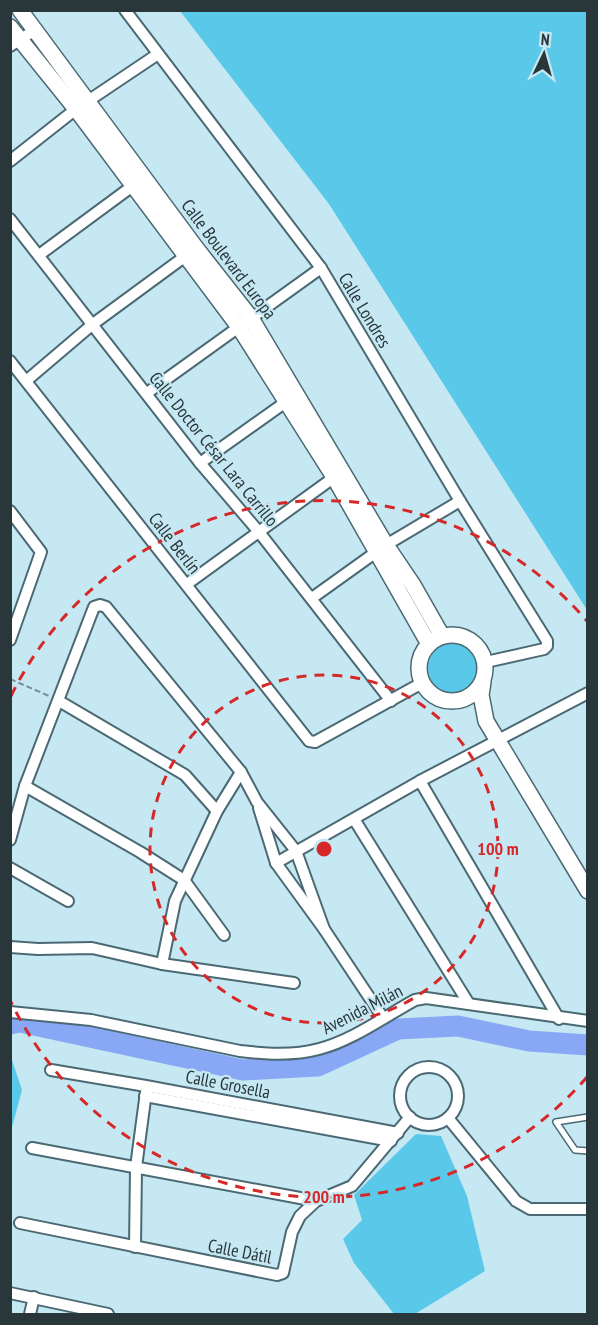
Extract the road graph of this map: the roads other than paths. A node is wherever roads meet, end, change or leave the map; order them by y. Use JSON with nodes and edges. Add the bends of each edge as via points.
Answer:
{"nodes":[{"id":1,"x":20,"y":10,"type":"edge"},
{"id":2,"x":125,"y":10,"type":"edge"},
{"id":3,"x":10,"y":27,"type":"edge"},
{"id":4,"x":34,"y":30,"type":"junction"},
{"id":5,"x":16,"y":43,"type":"edge"},
{"id":6,"x":158,"y":54,"type":"junction"},
{"id":7,"x":82,"y":105,"type":"junction"},
{"id":8,"x":10,"y":161,"type":"edge"},
{"id":9,"x":138,"y":182,"type":"junction"},
{"id":10,"x":10,"y":219,"type":"edge"},
{"id":11,"x":191,"y":252,"type":"junction"},
{"id":12,"x":39,"y":255,"type":"junction"},
{"id":13,"x":321,"y":268,"type":"junction"},
{"id":14,"x":251,"y":318,"type":"junction"},
{"id":15,"x":93,"y":324,"type":"junction"},
{"id":16,"x":238,"y":327,"type":"junction"},
{"id":17,"x":10,"y":361,"type":"edge"},
{"id":18,"x":26,"y":381,"type":"junction"},
{"id":19,"x":147,"y":393,"type":"junction"},
{"id":20,"x":292,"y":398,"type":"junction"},
{"id":21,"x":200,"y":463,"type":"junction"},
{"id":22,"x":338,"y":474,"type":"junction"},
{"id":23,"x":460,"y":501,"type":"junction"},
{"id":24,"x":10,"y":511,"type":"edge"},
{"id":25,"x":259,"y":532,"type":"junction"},
{"id":26,"x":380,"y":548,"type":"junction"},
{"id":27,"x":187,"y":584,"type":"junction"},
{"id":28,"x":407,"y":589,"type":"junction"},
{"id":29,"x":312,"y":598,"type":"junction"},
{"id":30,"x":442,"y":636,"type":"junction"},
{"id":31,"x":10,"y":640,"type":"edge"},
{"id":32,"x":429,"y":644,"type":"junction"},
{"id":33,"x":486,"y":662,"type":"junction"},
{"id":34,"x":483,"y":682,"type":"junction"},
{"id":35,"x":422,"y":683,"type":"junction"},
{"id":36,"x":588,"y":693,"type":"edge"},
{"id":37,"x":459,"y":700,"type":"junction"},
{"id":38,"x":59,"y":701,"type":"junction"},
{"id":39,"x":391,"y":701,"type":"junction"},
{"id":40,"x":486,"y":721,"type":"junction"},
{"id":41,"x":498,"y":741,"type":"junction"},
{"id":42,"x":241,"y":772,"type":"junction"},
{"id":43,"x":420,"y":781,"type":"junction"},
{"id":44,"x":25,"y":786,"type":"junction"},
{"id":45,"x":257,"y":802,"type":"junction"},
{"id":46,"x":217,"y":811,"type":"junction"},
{"id":47,"x":354,"y":819,"type":"junction"},
{"id":48,"x":10,"y":840,"type":"edge"},
{"id":49,"x":296,"y":851,"type":"junction"},
{"id":50,"x":276,"y":863,"type":"junction"},
{"id":51,"x":10,"y":868,"type":"edge"},
{"id":52,"x":184,"y":880,"type":"junction"},
{"id":53,"x":588,"y":891,"type":"edge"},
{"id":54,"x":69,"y":902,"type":"dead end"},
{"id":55,"x":324,"y":929,"type":"junction"},
{"id":56,"x":224,"y":935,"type":"dead end"},
{"id":57,"x":10,"y":947,"type":"edge"},
{"id":58,"x":162,"y":964,"type":"junction"},
{"id":59,"x":294,"y":983,"type":"dead end"},
{"id":60,"x":469,"y":1004,"type":"junction"},
{"id":61,"x":10,"y":1012,"type":"edge"},
{"id":62,"x":383,"y":1018,"type":"junction"},
{"id":63,"x":559,"y":1019,"type":"junction"},
{"id":64,"x":588,"y":1021,"type":"edge"},
{"id":65,"x":51,"y":1070,"type":"dead end"},
{"id":66,"x":146,"y":1091,"type":"junction"},
{"id":67,"x":410,"y":1117,"type":"junction"},
{"id":68,"x":588,"y":1117,"type":"edge"},
{"id":69,"x":448,"y":1118,"type":"junction"},
{"id":70,"x":394,"y":1137,"type":"junction"},
{"id":71,"x":32,"y":1148,"type":"dead end"},
{"id":72,"x":588,"y":1151,"type":"edge"},
{"id":73,"x":136,"y":1167,"type":"junction"},
{"id":74,"x":316,"y":1201,"type":"junction"},
{"id":75,"x":588,"y":1209,"type":"edge"},
{"id":76,"x":20,"y":1223,"type":"dead end"},
{"id":77,"x":135,"y":1247,"type":"junction"},
{"id":78,"x":10,"y":1293,"type":"edge"},
{"id":79,"x":34,"y":1297,"type":"junction"},
{"id":80,"x":30,"y":1314,"type":"edge"},
{"id":81,"x":106,"y":1314,"type":"edge"}],
"edges":[{"from":1,"to":4,"type":"main road","name":"Calle Boulevard Europa"},
{"from":2,"to":6,"type":"street","name":"Calle Londres"},
{"from":3,"to":5,"type":"main road","name":"Calle Boulevard Europa"},
{"from":4,"to":5,"type":"street"},
{"from":4,"to":7,"type":"main road","name":"Calle Boulevard Europa"},
{"from":5,"to":7,"type":"main road","name":"Calle Boulevard Europa"},
{"from":6,"to":7,"type":"street"},
{"from":6,"to":13,"type":"street","name":"Calle Londres"},
{"from":7,"to":8,"type":"street"},
{"from":7,"to":9,"type":"main road","name":"Calle Boulevard Europa"},
{"from":9,"to":11,"type":"main road","name":"Calle Boulevard Europa"},
{"from":9,"to":12,"type":"street"},
{"from":10,"to":12,"type":"street","name":"Calle Doctor César Lara Carrillo"},
{"from":11,"to":14,"type":"main road","name":"Calle Boulevard Europa"},
{"from":11,"to":15,"type":"street"},
{"from":11,"to":16,"type":"main road","name":"Calle Boulevard Europa"},
{"from":12,"to":15,"type":"street","name":"Calle Doctor César Lara Carrillo"},
{"from":13,"to":14,"type":"street"},
{"from":13,"to":23,"type":"street","name":"Calle Londres"},
{"from":14,"to":16,"type":"street"},
{"from":14,"to":20,"type":"main road","name":"Calle Boulevard Europa"},
{"from":15,"to":18,"type":"street"},
{"from":15,"to":19,"type":"street","name":"Calle Doctor César Lara Carrillo"},
{"from":16,"to":19,"type":"street"},
{"from":16,"to":20,"type":"main road","name":"Calle Boulevard Europa"},
{"from":17,"to":18,"type":"street","name":"Calle Berlín"},
{"from":18,"to":27,"type":"street","name":"Calle Berlín"},
{"from":19,"to":21,"type":"street","name":"Calle Doctor César Lara Carrillo"},
{"from":20,"to":21,"type":"street"},
{"from":20,"to":22,"type":"main road","name":"Calle Boulevard Europa"},
{"from":21,"to":25,"type":"street","name":"Calle Doctor César Lara Carrillo"},
{"from":22,"to":25,"type":"street"},
{"from":22,"to":26,"type":"main road","name":"Calle Boulevard Europa"},
{"from":23,"to":26,"type":"street"},
{"from":23,"to":33,"type":"street","name":"Calle Londres","via":[[547,641],[544,649]]},
{"from":24,"to":31,"type":"street","via":[[41,552]]},
{"from":25,"to":27,"type":"street"},
{"from":25,"to":29,"type":"street","name":"Calle Doctor César Lara Carrillo"},
{"from":26,"to":28,"type":"main road","name":"Calle Boulevard Europa"},
{"from":26,"to":29,"type":"street"},
{"from":27,"to":39,"type":"street","name":"Calle Berlín","via":[[309,741],[315,742]]},
{"from":28,"to":30,"type":"main road","name":"Calle Boulevard Europa"},
{"from":28,"to":32,"type":"main road","name":"Calle Boulevard Europa"},
{"from":29,"to":39,"type":"street","name":"Calle Doctor César Lara Carrillo"},
{"from":30,"to":32,"type":"main road"},
{"from":30,"to":33,"type":"main road","via":[[453,634],[475,642]]},
{"from":32,"to":35,"type":"main road","via":[[419,662]]},
{"from":33,"to":34,"type":"main road"},
{"from":34,"to":37,"type":"main road","via":[[471,696]]},
{"from":34,"to":40,"type":"main road"},
{"from":35,"to":37,"type":"main road","via":[[438,698]]},
{"from":35,"to":39,"type":"street"},
{"from":36,"to":41,"type":"street"},
{"from":37,"to":40,"type":"main road"},
{"from":38,"to":42,"type":"street","via":[[94,607],[106,607]]},
{"from":38,"to":44,"type":"street"},
{"from":38,"to":46,"type":"street","via":[[184,775]]},
{"from":40,"to":41,"type":"main road"},
{"from":41,"to":43,"type":"street"},
{"from":41,"to":53,"type":"main road"},
{"from":42,"to":45,"type":"street"},
{"from":42,"to":46,"type":"street"},
{"from":43,"to":47,"type":"street"},
{"from":43,"to":63,"type":"street"},
{"from":44,"to":48,"type":"street"},
{"from":44,"to":52,"type":"street"},
{"from":45,"to":49,"type":"street"},
{"from":45,"to":50,"type":"street"},
{"from":46,"to":52,"type":"street"},
{"from":47,"to":49,"type":"street"},
{"from":47,"to":60,"type":"street"},
{"from":49,"to":50,"type":"street"},
{"from":49,"to":55,"type":"street"},
{"from":50,"to":55,"type":"street"},
{"from":51,"to":54,"type":"street"},
{"from":52,"to":56,"type":"street"},
{"from":52,"to":58,"type":"street","via":[[175,902]]},
{"from":55,"to":62,"type":"street"},
{"from":57,"to":58,"type":"street","via":[[92,948]]},
{"from":58,"to":59,"type":"street"},
{"from":60,"to":62,"type":"street","name":"Avenida Milán","via":[[426,998]]},
{"from":60,"to":63,"type":"street","name":"Avenida Milán"},
{"from":61,"to":62,"type":"street","name":"Avenida Milán","via":[[91,1020],[265,1054],[319,1049]]},
{"from":63,"to":64,"type":"street","name":"Avenida Milán"},
{"from":65,"to":66,"type":"street","name":"Calle Grosella"},
{"from":66,"to":70,"type":"street","name":"Calle Grosella"},
{"from":66,"to":73,"type":"street"},
{"from":67,"to":69,"type":"street","via":[[433,1125]]},
{"from":67,"to":69,"type":"street","via":[[400,1100],[404,1081],[411,1073],[429,1067],[448,1074],[458,1091],[455,1110]]},
{"from":67,"to":70,"type":"street","name":"Calle Dátil"},
{"from":68,"to":72,"type":"lane","via":[[556,1122],[575,1150]]},
{"from":69,"to":75,"type":"street","via":[[516,1202],[530,1209]]},
{"from":70,"to":74,"type":"street","name":"Calle Dátil","via":[[352,1186]]},
{"from":71,"to":73,"type":"street"},
{"from":73,"to":74,"type":"street"},
{"from":73,"to":77,"type":"street"},
{"from":74,"to":77,"type":"street","name":"Calle Dátil","via":[[300,1216],[292,1232],[283,1273],[277,1275]]},
{"from":76,"to":77,"type":"street","name":"Calle Dátil"},
{"from":78,"to":79,"type":"street"},
{"from":79,"to":80,"type":"street"},
{"from":79,"to":81,"type":"street"}]}
